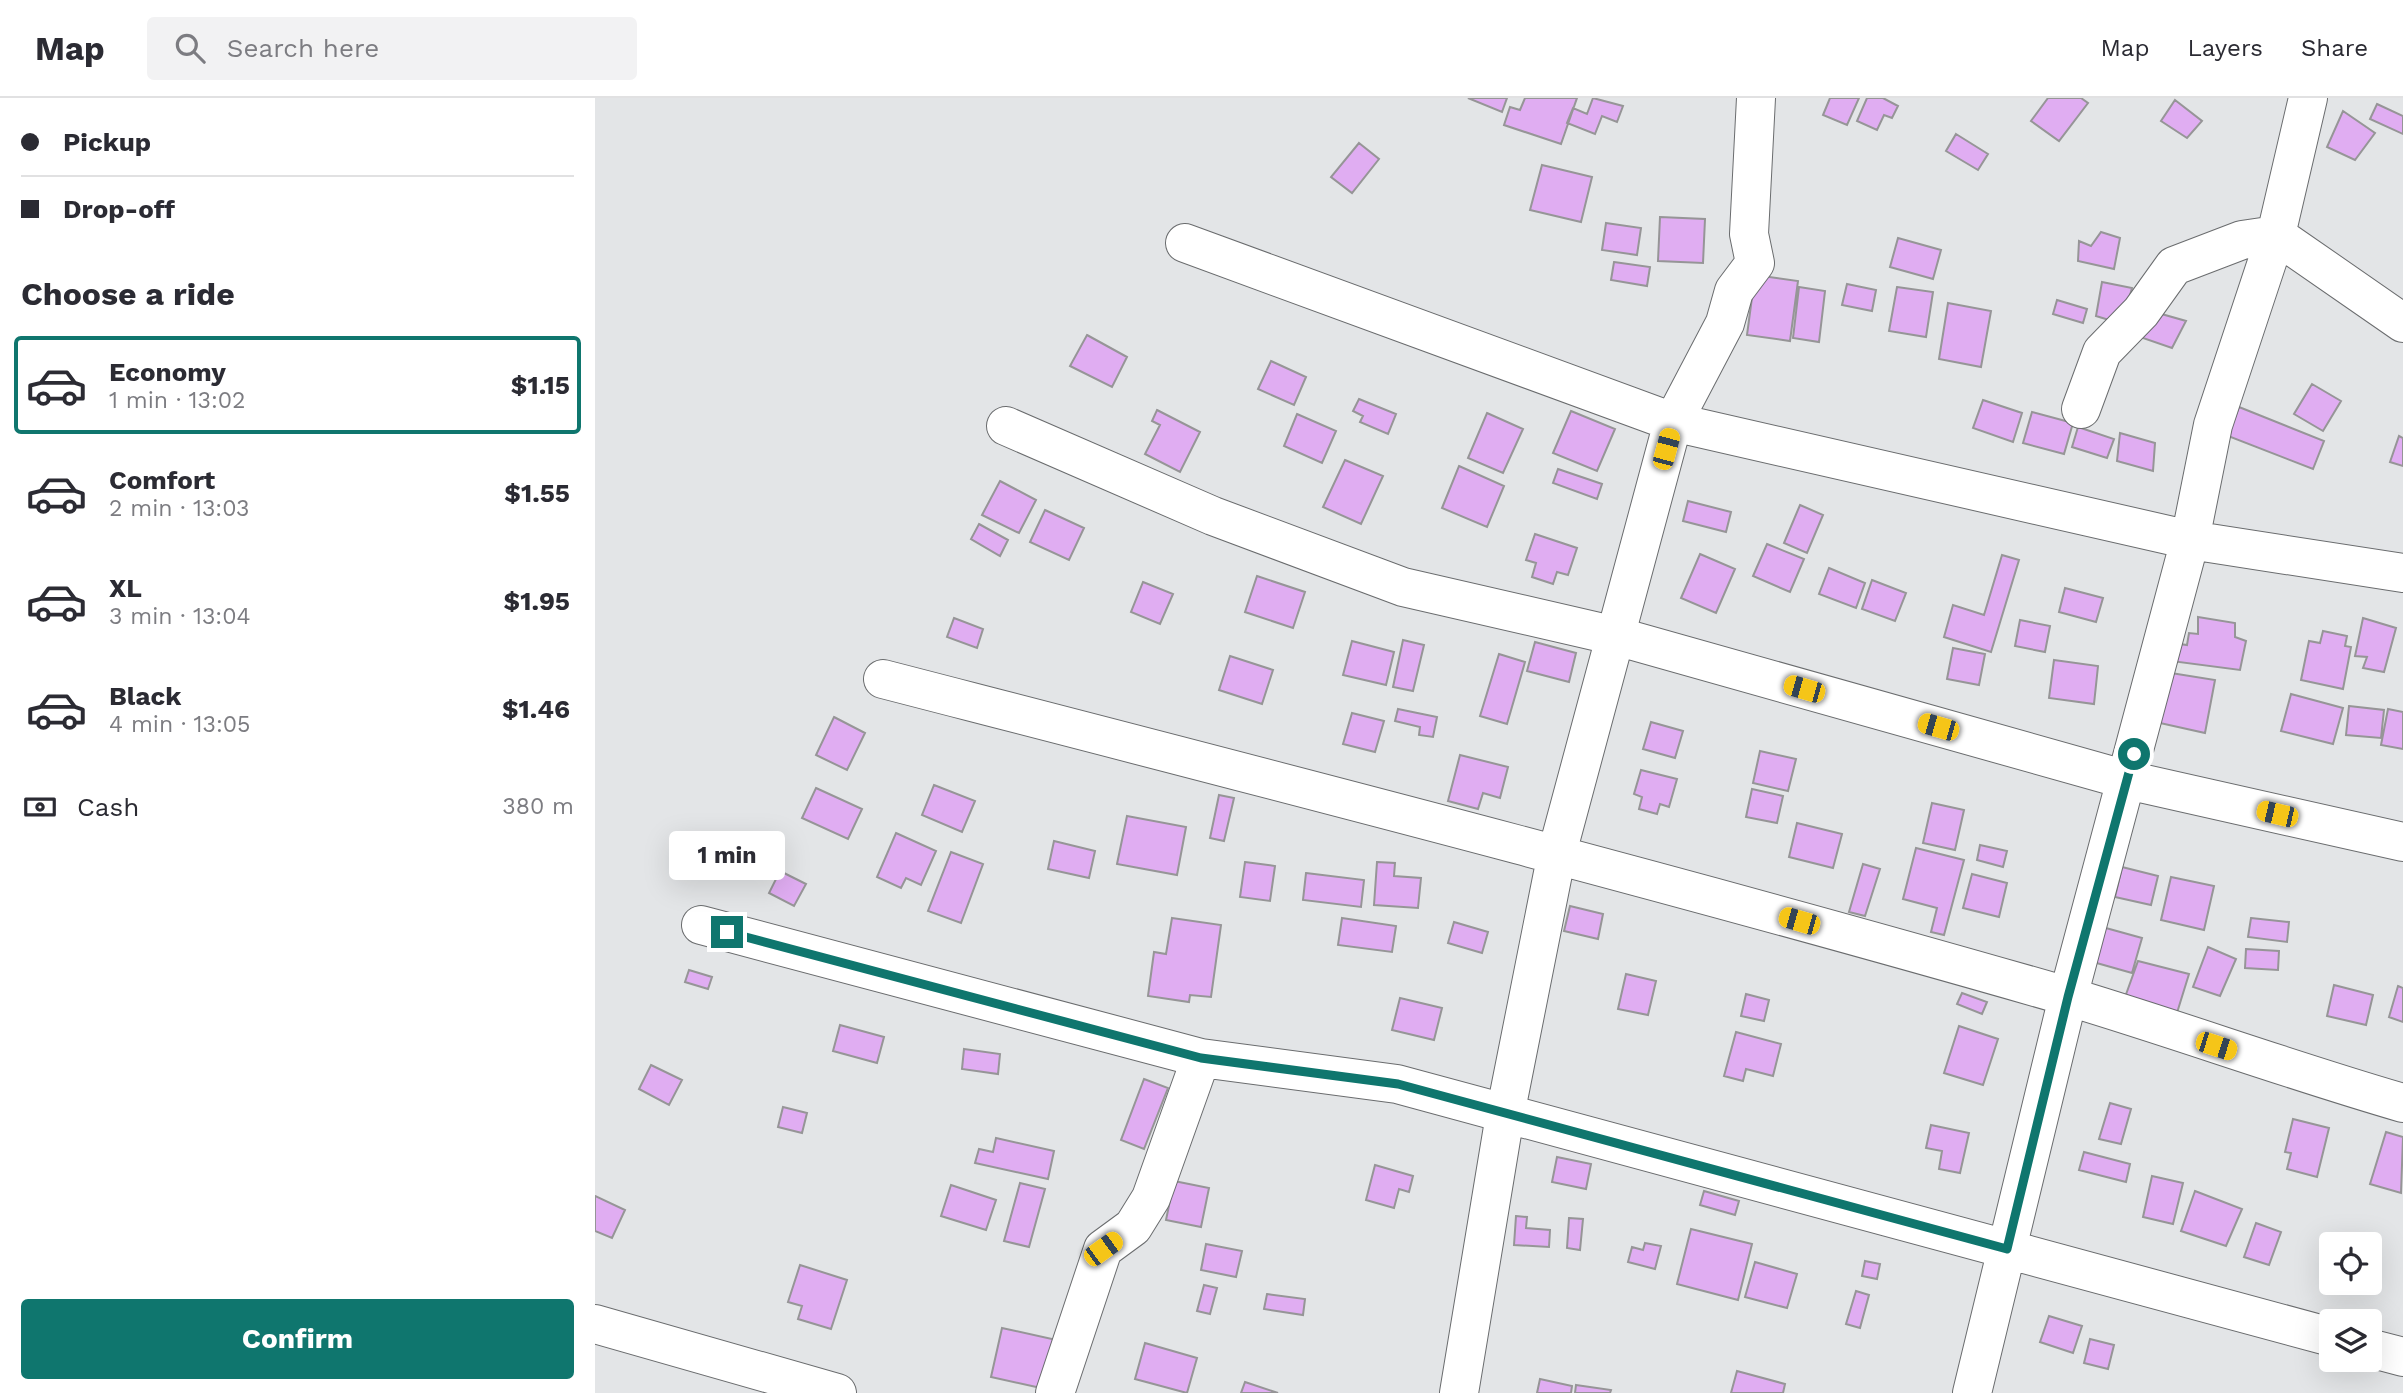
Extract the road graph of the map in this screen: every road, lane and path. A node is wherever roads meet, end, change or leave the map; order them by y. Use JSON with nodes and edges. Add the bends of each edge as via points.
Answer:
{"nodes":[{"id":1,"x":1756,"y":98,"type":"edge"},
{"id":2,"x":2308,"y":98,"type":"edge"},
{"id":3,"x":2276,"y":235,"type":"junction"},
{"id":4,"x":1185,"y":243,"type":"dead end"},
{"id":5,"x":2403,"y":323,"type":"edge"},
{"id":6,"x":2081,"y":409,"type":"dead end"},
{"id":7,"x":1673,"y":422,"type":"junction"},
{"id":8,"x":1006,"y":426,"type":"dead end"},
{"id":9,"x":2190,"y":541,"type":"junction"},
{"id":10,"x":2403,"y":573,"type":"edge"},
{"id":11,"x":1616,"y":636,"type":"junction"},
{"id":12,"x":883,"y":679,"type":"dead end"},
{"id":13,"x":2127,"y":780,"type":"junction"},
{"id":14,"x":2403,"y":842,"type":"edge"},
{"id":15,"x":1557,"y":853,"type":"junction"},
{"id":16,"x":701,"y":925,"type":"dead end"},
{"id":17,"x":2068,"y":997,"type":"junction"},
{"id":18,"x":1201,"y":1058,"type":"junction"},
{"id":19,"x":2403,"y":1103,"type":"edge"},
{"id":20,"x":1505,"y":1115,"type":"junction"},
{"id":21,"x":2007,"y":1249,"type":"junction"},
{"id":22,"x":595,"y":1324,"type":"edge"},
{"id":23,"x":2319,"y":1334,"type":"edge"},
{"id":24,"x":2382,"y":1351,"type":"edge"},
{"id":25,"x":2403,"y":1357,"type":"edge"},
{"id":26,"x":837,"y":1393,"type":"edge"},
{"id":27,"x":1055,"y":1393,"type":"edge"},
{"id":28,"x":1459,"y":1393,"type":"edge"},
{"id":29,"x":1972,"y":1393,"type":"edge"}],
"edges":[{"from":1,"to":7,"type":"street","via":[[1749,234],[1755,263],[1734,291],[1725,323]]},
{"from":2,"to":3,"type":"street"},
{"from":3,"to":5,"type":"street"},
{"from":3,"to":6,"type":"street","via":[[2242,240],[2174,266],[2141,312],[2102,352]]},
{"from":3,"to":9,"type":"street","via":[[2213,425]]},
{"from":4,"to":7,"type":"street"},
{"from":7,"to":9,"type":"street"},
{"from":7,"to":11,"type":"street"},
{"from":8,"to":11,"type":"street","via":[[1213,516],[1403,587]]},
{"from":9,"to":10,"type":"street"},
{"from":9,"to":13,"type":"street"},
{"from":11,"to":13,"type":"street"},
{"from":11,"to":15,"type":"street"},
{"from":12,"to":15,"type":"street"},
{"from":13,"to":14,"type":"street"},
{"from":13,"to":17,"type":"street"},
{"from":15,"to":17,"type":"street"},
{"from":15,"to":20,"type":"street"},
{"from":16,"to":18,"type":"street"},
{"from":17,"to":19,"type":"street"},
{"from":17,"to":21,"type":"street"},
{"from":18,"to":20,"type":"street","via":[[1398,1084]]},
{"from":18,"to":27,"type":"street","via":[[1150,1198],[1133,1227],[1103,1249]]},
{"from":20,"to":21,"type":"street"},
{"from":20,"to":28,"type":"street"},
{"from":21,"to":23,"type":"street"},
{"from":21,"to":29,"type":"street"},
{"from":22,"to":26,"type":"street"},
{"from":24,"to":25,"type":"street"}]}
